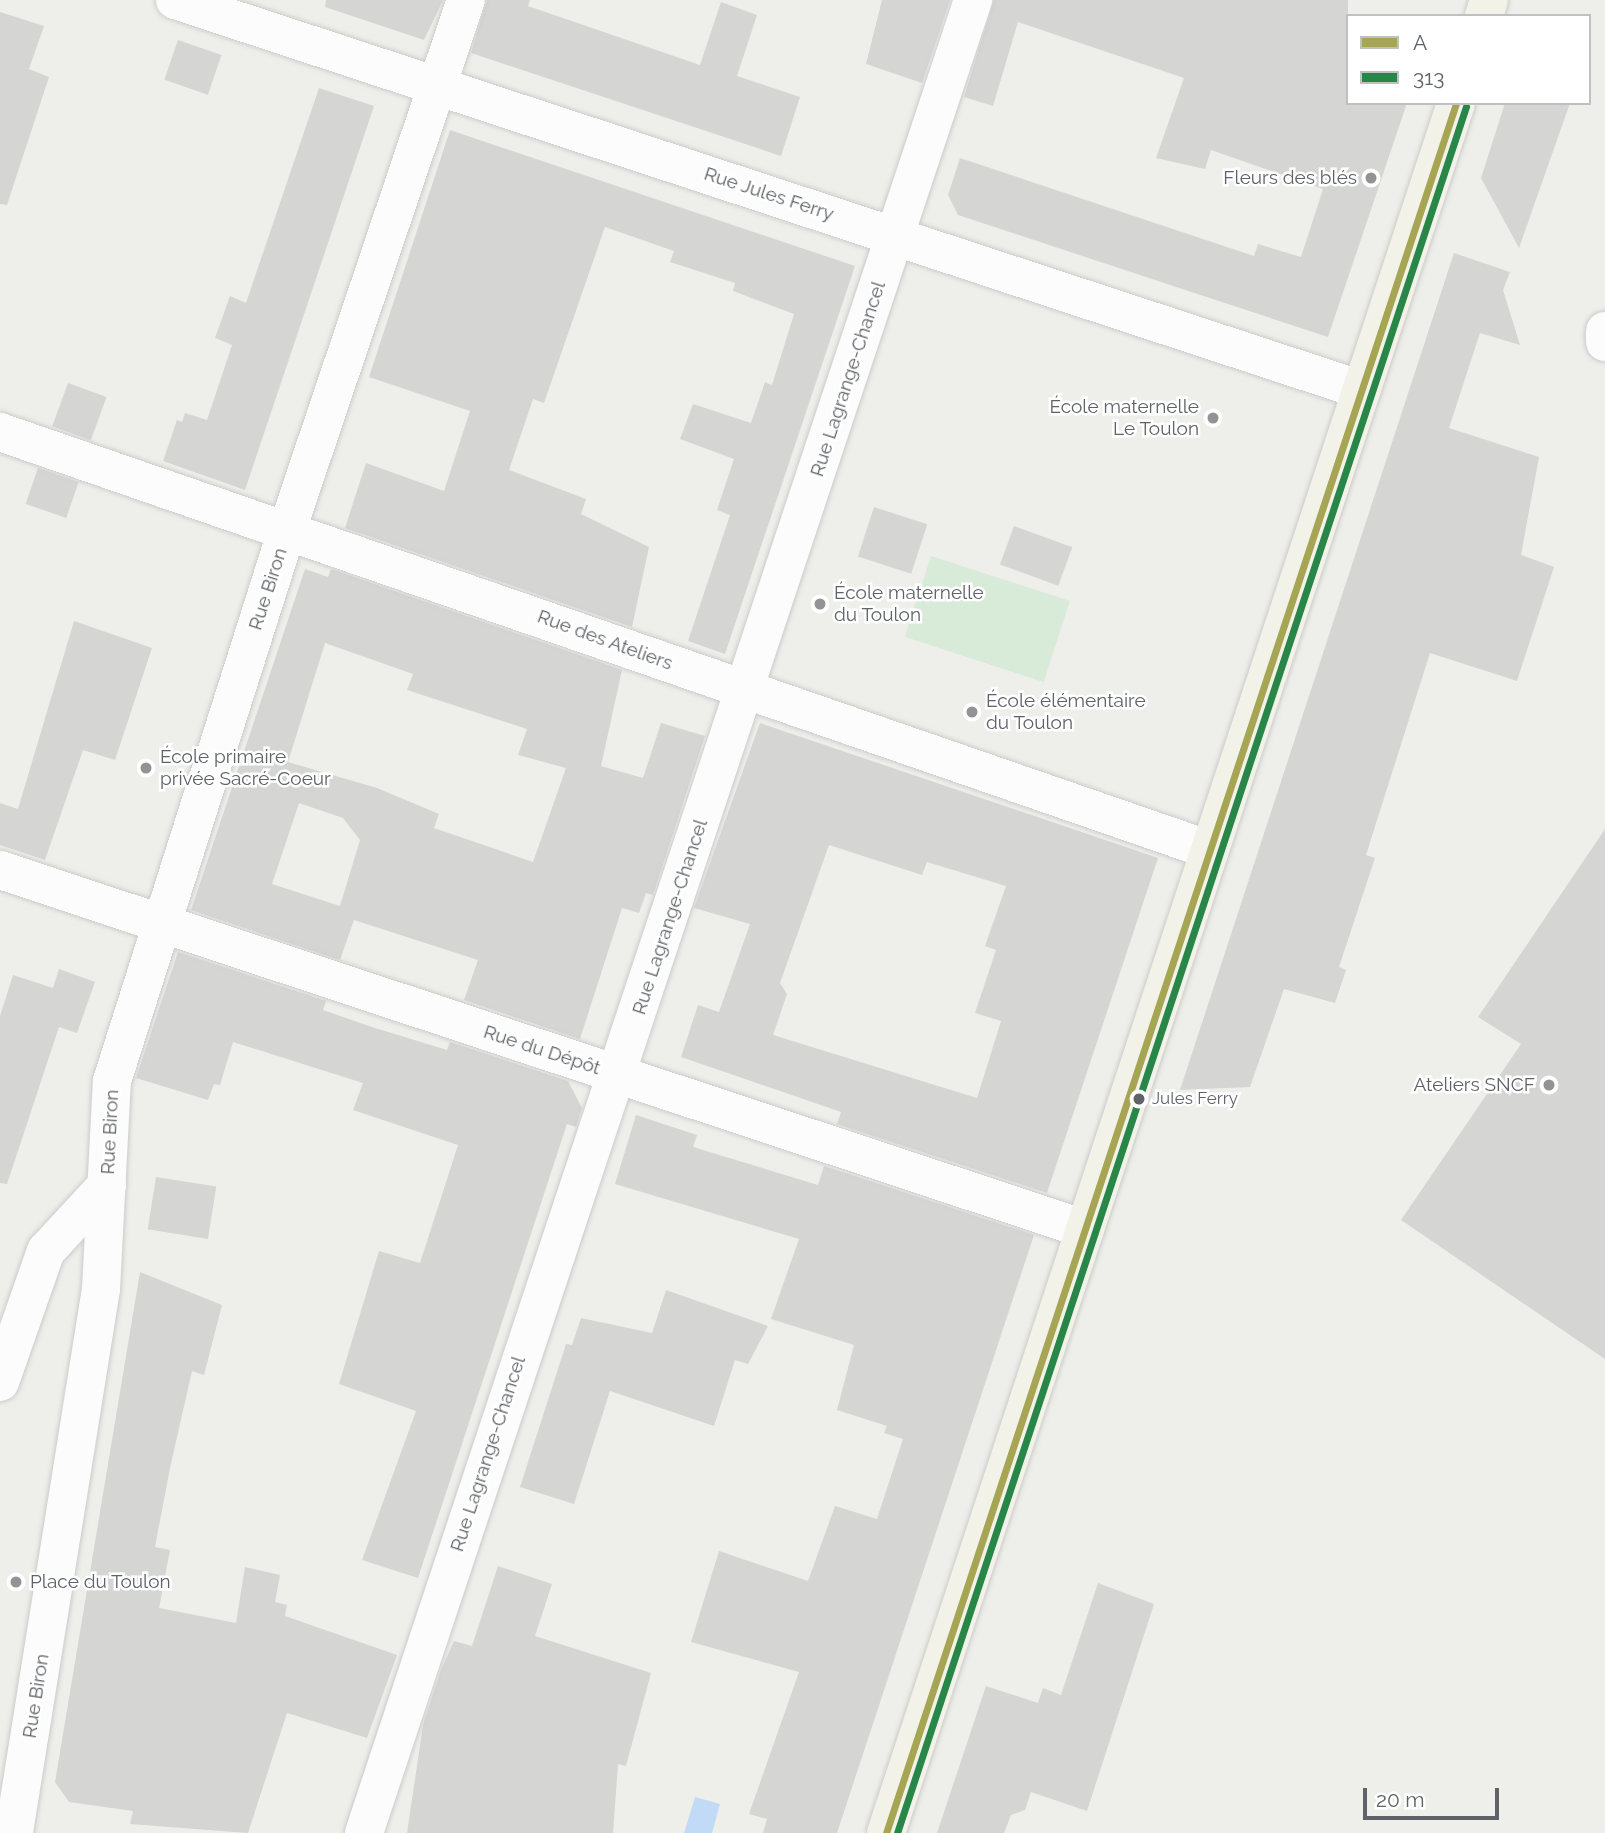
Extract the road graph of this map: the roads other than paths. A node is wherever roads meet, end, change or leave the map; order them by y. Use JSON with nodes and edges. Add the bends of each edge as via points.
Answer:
{"nodes":[{"id":1,"x":175,"y":0,"type":"edge"},
{"id":2,"x":466,"y":0,"type":"edge"},
{"id":3,"x":973,"y":0,"type":"edge"},
{"id":4,"x":437,"y":84,"type":"junction"},
{"id":5,"x":1454,"y":105,"type":"edge"},
{"id":6,"x":895,"y":236,"type":"junction"},
{"id":7,"x":1605,"y":331,"type":"edge"},
{"id":8,"x":1605,"y":342,"type":"edge"},
{"id":9,"x":1362,"y":390,"type":"junction"},
{"id":10,"x":0,"y":432,"type":"edge"},
{"id":11,"x":288,"y":527,"type":"junction"},
{"id":12,"x":745,"y":690,"type":"junction"},
{"id":13,"x":1210,"y":850,"type":"junction"},
{"id":14,"x":0,"y":870,"type":"edge"},
{"id":15,"x":160,"y":924,"type":"junction"},
{"id":16,"x":618,"y":1075,"type":"junction"},
{"id":17,"x":107,"y":1185,"type":"junction"},
{"id":18,"x":1085,"y":1229,"type":"junction"},
{"id":19,"x":0,"y":1382,"type":"edge"},
{"id":20,"x":11,"y":1831,"type":"edge"},
{"id":21,"x":363,"y":1833,"type":"edge"},
{"id":22,"x":886,"y":1833,"type":"edge"}],
"edges":[{"from":1,"to":4,"type":"street","name":"Rue Jules Ferry"},
{"from":2,"to":4,"type":"street","name":"Rue Biron"},
{"from":3,"to":6,"type":"street","name":"Rue Lagrange-Chancel"},
{"from":4,"to":6,"type":"street","name":"Rue Jules Ferry"},
{"from":4,"to":11,"type":"street","name":"Rue Biron"},
{"from":5,"to":9,"type":"main road"},
{"from":6,"to":9,"type":"street","name":"Rue Jules Ferry"},
{"from":6,"to":12,"type":"street","name":"Rue Lagrange-Chancel"},
{"from":7,"to":8,"type":"street"},
{"from":9,"to":13,"type":"main road"},
{"from":10,"to":11,"type":"street","name":"Rue des Ateliers"},
{"from":11,"to":12,"type":"street","name":"Rue des Ateliers"},
{"from":11,"to":15,"type":"street","name":"Rue Biron"},
{"from":12,"to":13,"type":"street","name":"Rue des Ateliers"},
{"from":12,"to":16,"type":"street","name":"Rue Lagrange-Chancel"},
{"from":13,"to":18,"type":"main road"},
{"from":14,"to":15,"type":"street","name":"Rue du Dépôt"},
{"from":15,"to":16,"type":"street","name":"Rue du Dépôt"},
{"from":15,"to":17,"type":"street","name":"Rue Biron","via":[[112,1081]]},
{"from":16,"to":18,"type":"street","name":"Rue du Dépôt"},
{"from":16,"to":21,"type":"street","name":"Rue Lagrange-Chancel"},
{"from":17,"to":19,"type":"street","name":"Rue Biron","via":[[46,1251]]},
{"from":17,"to":20,"type":"street","name":"Rue Biron","via":[[101,1289]]},
{"from":18,"to":22,"type":"main road"}]}
